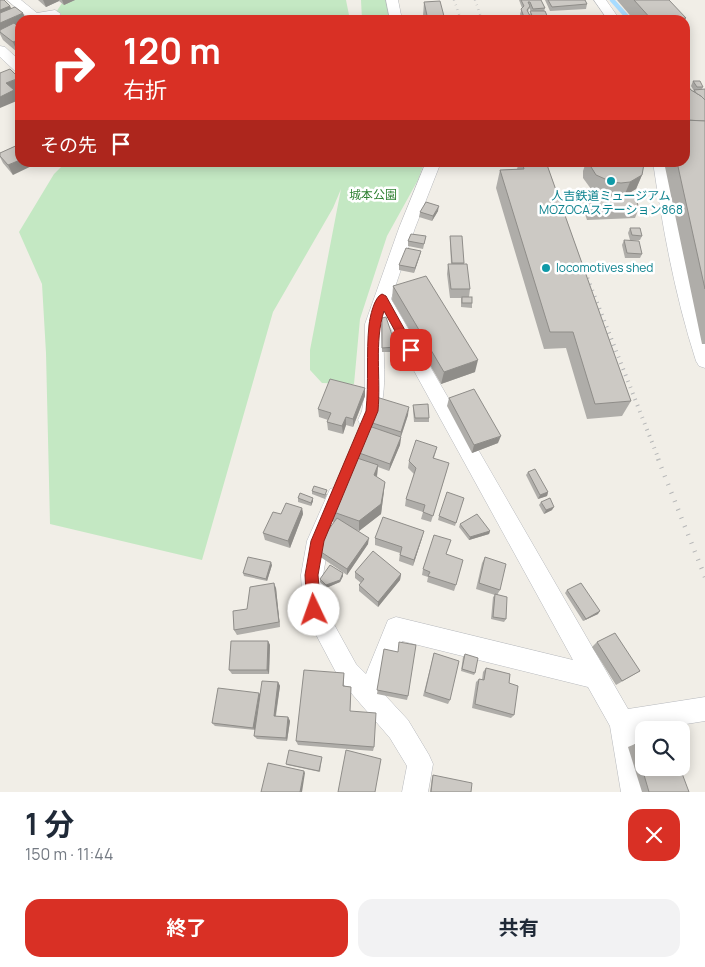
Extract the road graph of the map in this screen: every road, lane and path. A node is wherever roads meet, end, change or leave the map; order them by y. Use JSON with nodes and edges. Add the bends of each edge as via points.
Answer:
{"nodes":[{"id":1,"x":13,"y":0,"type":"edge"},
{"id":2,"x":392,"y":0,"type":"edge"},
{"id":3,"x":600,"y":0,"type":"edge"},
{"id":4,"x":55,"y":14,"type":"dead end"},
{"id":5,"x":30,"y":15,"type":"edge"},
{"id":6,"x":51,"y":15,"type":"edge"},
{"id":7,"x":395,"y":15,"type":"edge"},
{"id":8,"x":610,"y":15,"type":"edge"},
{"id":9,"x":0,"y":50,"type":"edge"},
{"id":10,"x":15,"y":64,"type":"edge"},
{"id":11,"x":432,"y":167,"type":"edge"},
{"id":12,"x":661,"y":167,"type":"edge"},
{"id":13,"x":382,"y":298,"type":"junction"},
{"id":14,"x":705,"y":361,"type":"edge"},
{"id":15,"x":361,"y":437,"type":"edge"},
{"id":16,"x":343,"y":480,"type":"edge"},
{"id":17,"x":594,"y":678,"type":"junction"},
{"id":18,"x":369,"y":695,"type":"junction"},
{"id":19,"x":705,"y":709,"type":"edge"},
{"id":20,"x":622,"y":722,"type":"junction"},
{"id":21,"x":415,"y":792,"type":"edge"},
{"id":22,"x":634,"y":792,"type":"edge"}],
"edges":[{"from":1,"to":5,"type":"street"},
{"from":2,"to":7,"type":"street"},
{"from":3,"to":8,"type":"street"},
{"from":4,"to":6,"type":"street"},
{"from":9,"to":10,"type":"street"},
{"from":11,"to":13,"type":"street"},
{"from":12,"to":14,"type":"street","via":[[694,332]]},
{"from":13,"to":15,"type":"street","via":[[374,324],[372,411]]},
{"from":13,"to":17,"type":"street"},
{"from":16,"to":18,"type":"street","via":[[318,541],[312,575],[314,610],[348,672]]},
{"from":17,"to":18,"type":"lane","via":[[396,628]]},
{"from":17,"to":20,"type":"street"},
{"from":18,"to":21,"type":"street","via":[[399,729],[420,764]]},
{"from":19,"to":20,"type":"street"},
{"from":20,"to":22,"type":"street"}]}
